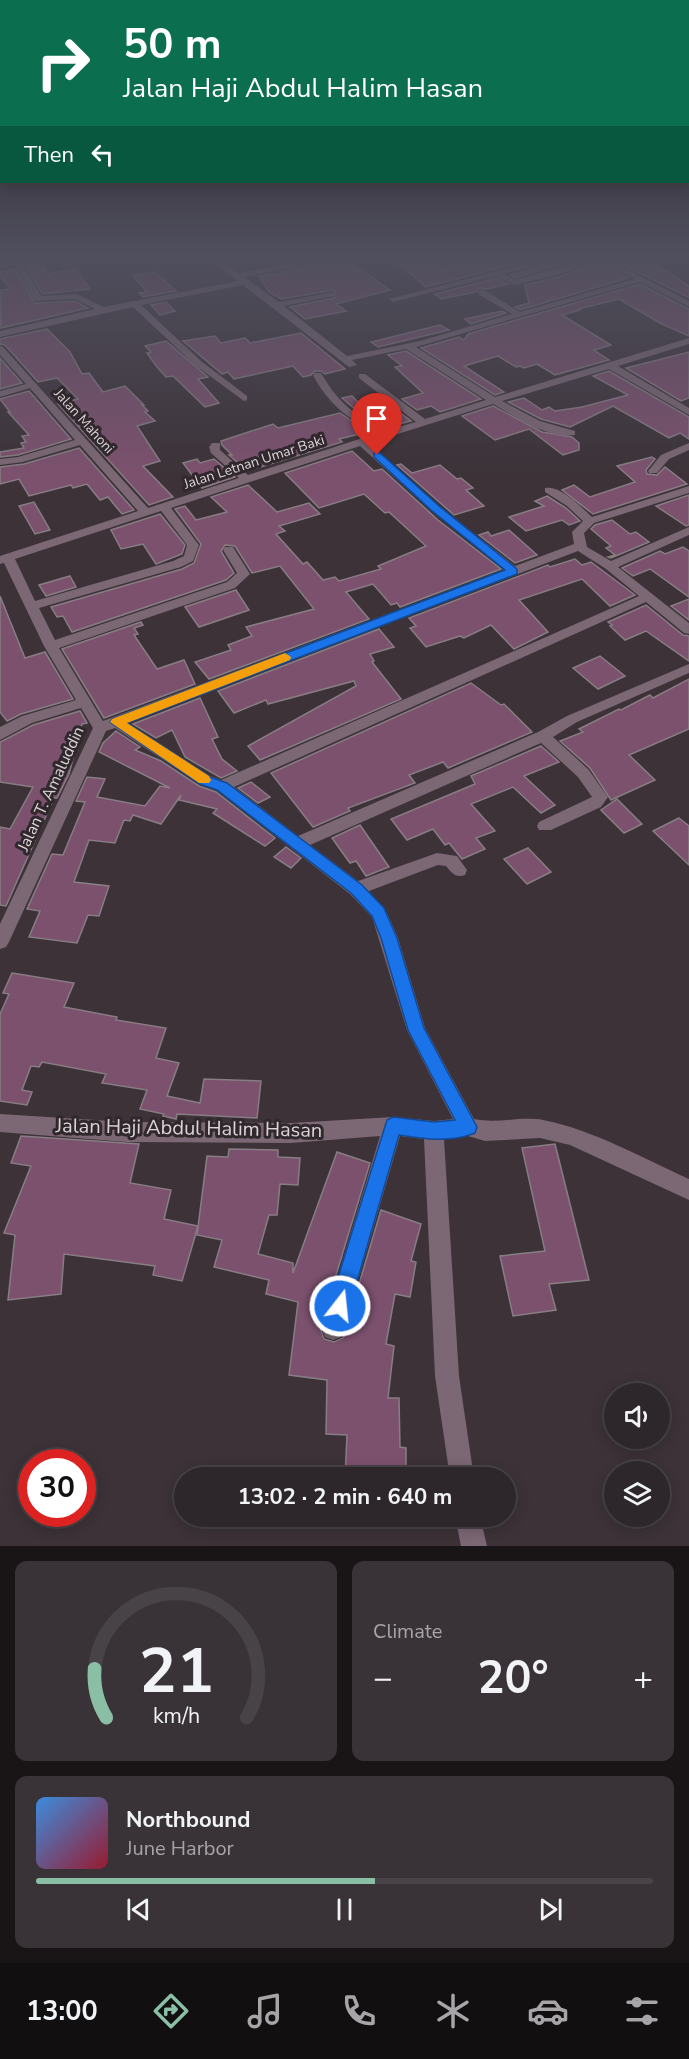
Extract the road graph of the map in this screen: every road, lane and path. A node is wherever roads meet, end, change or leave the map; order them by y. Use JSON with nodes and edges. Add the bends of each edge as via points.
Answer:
{"nodes":[{"id":1,"x":16,"y":330,"type":"edge"},
{"id":2,"x":163,"y":330,"type":"edge"},
{"id":3,"x":309,"y":330,"type":"edge"},
{"id":4,"x":462,"y":330,"type":"edge"},
{"id":5,"x":0,"y":334,"type":"edge"},
{"id":6,"x":689,"y":341,"type":"edge"},
{"id":7,"x":408,"y":346,"type":"junction"},
{"id":8,"x":0,"y":349,"type":"edge"},
{"id":9,"x":5,"y":364,"type":"edge"},
{"id":10,"x":610,"y":365,"type":"junction"},
{"id":11,"x":318,"y":375,"type":"dead end"},
{"id":12,"x":362,"y":376,"type":"dead end"},
{"id":13,"x":31,"y":385,"type":"junction"},
{"id":14,"x":0,"y":394,"type":"edge"},
{"id":15,"x":244,"y":398,"type":"dead end"},
{"id":16,"x":496,"y":401,"type":"junction"},
{"id":17,"x":689,"y":412,"type":"edge"},
{"id":18,"x":424,"y":423,"type":"junction"},
{"id":19,"x":571,"y":433,"type":"dead end"},
{"id":20,"x":383,"y":435,"type":"junction"},
{"id":21,"x":82,"y":441,"type":"junction"},
{"id":22,"x":362,"y":442,"type":"junction"},
{"id":23,"x":216,"y":445,"type":"dead end"},
{"id":24,"x":689,"y":446,"type":"edge"},
{"id":25,"x":0,"y":462,"type":"edge"},
{"id":26,"x":653,"y":471,"type":"dead end"},
{"id":27,"x":248,"y":480,"type":"junction"},
{"id":28,"x":689,"y":489,"type":"edge"},
{"id":29,"x":549,"y":490,"type":"dead end"},
{"id":30,"x":164,"y":507,"type":"junction"},
{"id":31,"x":146,"y":513,"type":"junction"},
{"id":32,"x":590,"y":521,"type":"junction"},
{"id":33,"x":689,"y":531,"type":"edge"},
{"id":34,"x":580,"y":546,"type":"junction"},
{"id":35,"x":229,"y":550,"type":"dead end"},
{"id":36,"x":4,"y":559,"type":"edge"},
{"id":37,"x":610,"y":566,"type":"junction"},
{"id":38,"x":513,"y":571,"type":"junction"},
{"id":39,"x":647,"y":597,"type":"junction"},
{"id":40,"x":30,"y":606,"type":"junction"},
{"id":41,"x":689,"y":630,"type":"edge"},
{"id":42,"x":51,"y":646,"type":"junction"},
{"id":43,"x":689,"y":668,"type":"edge"},
{"id":44,"x":85,"y":702,"type":"junction"},
{"id":45,"x":116,"y":722,"type":"junction"},
{"id":46,"x":100,"y":728,"type":"junction"},
{"id":47,"x":2,"y":729,"type":"edge"},
{"id":48,"x":543,"y":736,"type":"junction"},
{"id":49,"x":222,"y":786,"type":"junction"},
{"id":50,"x":545,"y":826,"type":"dead end"},
{"id":51,"x":298,"y":843,"type":"junction"},
{"id":52,"x":459,"y":870,"type":"dead end"},
{"id":53,"x":356,"y":889,"type":"junction"},
{"id":54,"x":0,"y":942,"type":"edge"},
{"id":55,"x":0,"y":1123,"type":"edge"},
{"id":56,"x":393,"y":1126,"type":"junction"},
{"id":57,"x":468,"y":1127,"type":"junction"},
{"id":58,"x":434,"y":1131,"type":"junction"},
{"id":59,"x":689,"y":1190,"type":"edge"},
{"id":60,"x":333,"y":1329,"type":"dead end"},
{"id":61,"x":460,"y":1467,"type":"edge"},
{"id":62,"x":470,"y":1527,"type":"edge"},
{"id":63,"x":474,"y":1546,"type":"edge"}],
"edges":[{"from":1,"to":5,"type":"street"},
{"from":2,"to":15,"type":"street"},
{"from":3,"to":7,"type":"street","via":[[349,362]]},
{"from":4,"to":7,"type":"street"},
{"from":6,"to":10,"type":"street","name":"Jalan Letnan Umar Baki"},
{"from":7,"to":16,"type":"street"},
{"from":8,"to":9,"type":"street","name":"Jalan Mahoni"},
{"from":9,"to":13,"type":"street","name":"Jalan Mahoni"},
{"from":10,"to":16,"type":"street","name":"Jalan Letnan Umar Baki"},
{"from":10,"to":17,"type":"street"},
{"from":11,"to":20,"type":"street","via":[[326,394],[339,409]]},
{"from":12,"to":18,"type":"street"},
{"from":13,"to":14,"type":"street"},
{"from":13,"to":21,"type":"street","name":"Jalan Mahoni"},
{"from":16,"to":18,"type":"street","name":"Jalan Letnan Umar Baki"},
{"from":16,"to":19,"type":"street","via":[[548,430]]},
{"from":18,"to":20,"type":"street","name":"Jalan Letnan Umar Baki"},
{"from":20,"to":22,"type":"street","name":"Jalan Letnan Umar Baki"},
{"from":21,"to":25,"type":"street"},
{"from":21,"to":31,"type":"street","name":"Jalan Mahoni"},
{"from":22,"to":27,"type":"street","name":"Jalan Letnan Umar Baki"},
{"from":22,"to":38,"type":"street"},
{"from":23,"to":27,"type":"street","via":[[215,451]]},
{"from":24,"to":26,"type":"street","via":[[665,458]]},
{"from":27,"to":30,"type":"street","name":"Jalan Letnan Umar Baki"},
{"from":28,"to":32,"type":"street"},
{"from":29,"to":32,"type":"street"},
{"from":30,"to":31,"type":"street","name":"Jalan Letnan Umar Baki"},
{"from":30,"to":40,"type":"street","via":[[193,545],[189,558]]},
{"from":31,"to":36,"type":"street","name":"Jalan Letnan Umar Baki"},
{"from":32,"to":34,"type":"street","via":[[578,531]]},
{"from":33,"to":37,"type":"street"},
{"from":34,"to":37,"type":"street"},
{"from":34,"to":38,"type":"street"},
{"from":35,"to":42,"type":"street","via":[[244,574],[231,585]]},
{"from":36,"to":40,"type":"street","name":"Jalan T. Amaluddin"},
{"from":37,"to":39,"type":"street"},
{"from":38,"to":45,"type":"street"},
{"from":39,"to":41,"type":"street"},
{"from":39,"to":49,"type":"street"},
{"from":40,"to":42,"type":"street","name":"Jalan T. Amaluddin"},
{"from":42,"to":44,"type":"street","name":"Jalan T. Amaluddin"},
{"from":43,"to":48,"type":"street","via":[[572,719]]},
{"from":44,"to":46,"type":"street","name":"Jalan T. Amaluddin"},
{"from":44,"to":47,"type":"street"},
{"from":45,"to":46,"type":"street"},
{"from":45,"to":49,"type":"street","via":[[205,780]]},
{"from":46,"to":54,"type":"street","name":"Jalan T. Amaluddin"},
{"from":48,"to":50,"type":"street","via":[[583,772],[600,796],[596,803]]},
{"from":48,"to":51,"type":"street"},
{"from":49,"to":51,"type":"street"},
{"from":51,"to":53,"type":"street"},
{"from":52,"to":53,"type":"street","via":[[451,860],[437,859]]},
{"from":53,"to":57,"type":"street","via":[[379,913],[416,1030]]},
{"from":55,"to":56,"type":"street","name":"Jalan Haji Abdul Halim Hasan","via":[[127,1132],[268,1133]]},
{"from":56,"to":58,"type":"street","name":"Jalan Haji Abdul Halim Hasan"},
{"from":56,"to":60,"type":"street"},
{"from":57,"to":58,"type":"street","name":"Jalan Haji Abdul Halim Hasan"},
{"from":57,"to":59,"type":"street","name":"Jalan Haji Abdul Halim Hasan","via":[[485,1131],[540,1129],[572,1136]]},
{"from":58,"to":61,"type":"street","via":[[447,1376]]},
{"from":62,"to":63,"type":"street"}]}
